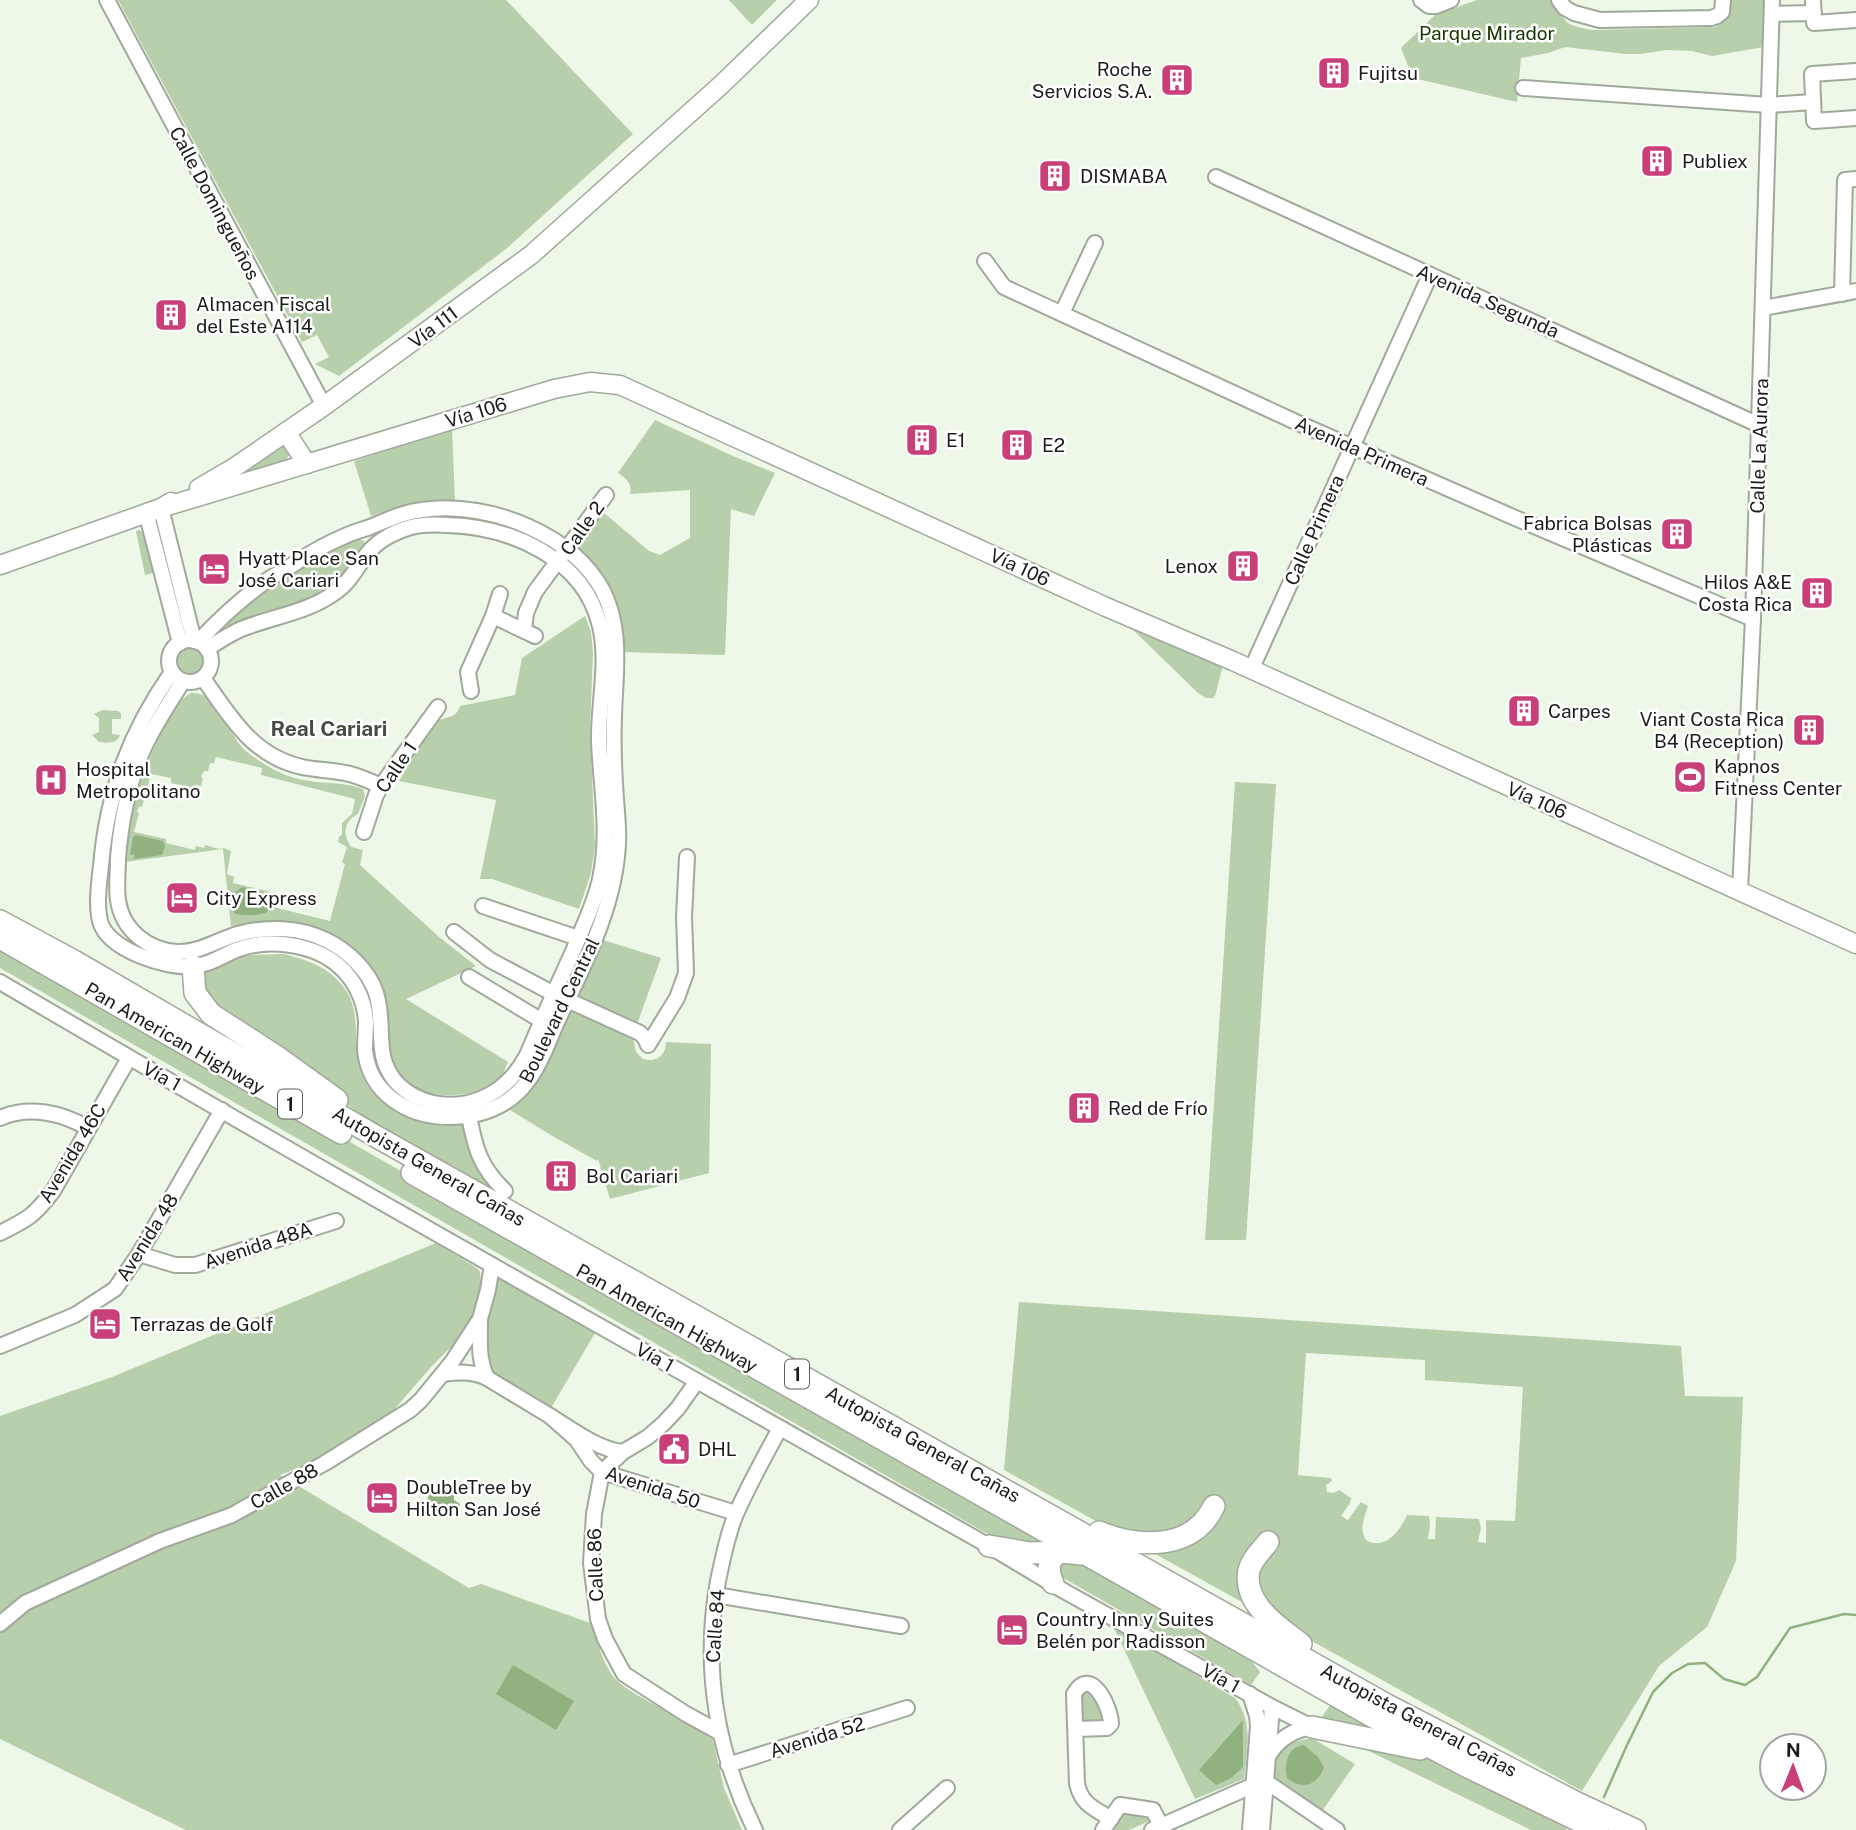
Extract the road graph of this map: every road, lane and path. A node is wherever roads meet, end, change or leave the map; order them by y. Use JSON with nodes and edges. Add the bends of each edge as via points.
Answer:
{"nodes":[{"id":1,"x":107,"y":0,"type":"edge"},
{"id":2,"x":809,"y":0,"type":"edge"},
{"id":3,"x":1451,"y":0,"type":"edge"},
{"id":4,"x":1559,"y":0,"type":"edge"},
{"id":5,"x":1723,"y":0,"type":"edge"},
{"id":6,"x":1422,"y":1,"type":"edge"},
{"id":7,"x":1772,"y":7,"type":"edge"},
{"id":8,"x":1814,"y":7,"type":"edge"},
{"id":9,"x":1856,"y":19,"type":"edge"},
{"id":10,"x":1856,"y":71,"type":"edge"},
{"id":11,"x":1523,"y":88,"type":"dead end"},
{"id":12,"x":1813,"y":102,"type":"junction"},
{"id":13,"x":1769,"y":105,"type":"junction"},
{"id":14,"x":1856,"y":118,"type":"edge"},
{"id":15,"x":1216,"y":177,"type":"dead end"},
{"id":16,"x":1851,"y":179,"type":"edge"},
{"id":17,"x":1095,"y":243,"type":"dead end"},
{"id":18,"x":985,"y":261,"type":"dead end"},
{"id":19,"x":1430,"y":275,"type":"junction"},
{"id":20,"x":1849,"y":292,"type":"edge"},
{"id":21,"x":1763,"y":308,"type":"junction"},
{"id":22,"x":1062,"y":313,"type":"junction"},
{"id":23,"x":324,"y":406,"type":"junction"},
{"id":24,"x":1759,"y":425,"type":"junction"},
{"id":25,"x":286,"y":432,"type":"junction"},
{"id":26,"x":1352,"y":446,"type":"junction"},
{"id":27,"x":307,"y":464,"type":"junction"},
{"id":28,"x":606,"y":495,"type":"dead end"},
{"id":29,"x":153,"y":510,"type":"junction"},
{"id":30,"x":375,"y":525,"type":"junction"},
{"id":31,"x":383,"y":539,"type":"junction"},
{"id":32,"x":568,"y":548,"type":"junction"},
{"id":33,"x":558,"y":562,"type":"junction"},
{"id":34,"x":0,"y":565,"type":"edge"},
{"id":35,"x":500,"y":594,"type":"dead end"},
{"id":36,"x":492,"y":616,"type":"junction"},
{"id":37,"x":1753,"y":619,"type":"junction"},
{"id":38,"x":195,"y":644,"type":"junction"},
{"id":39,"x":1251,"y":670,"type":"junction"},
{"id":40,"x":177,"y":677,"type":"junction"},
{"id":41,"x":203,"y":678,"type":"junction"},
{"id":42,"x":471,"y":691,"type":"dead end"},
{"id":43,"x":438,"y":707,"type":"dead end"},
{"id":44,"x":132,"y":759,"type":"junction"},
{"id":45,"x":381,"y":786,"type":"junction"},
{"id":46,"x":612,"y":822,"type":"junction"},
{"id":47,"x":365,"y":832,"type":"dead end"},
{"id":48,"x":687,"y":857,"type":"dead end"},
{"id":49,"x":100,"y":868,"type":"junction"},
{"id":50,"x":117,"y":876,"type":"junction"},
{"id":51,"x":1740,"y":891,"type":"junction"},
{"id":52,"x":99,"y":894,"type":"junction"},
{"id":53,"x":117,"y":896,"type":"junction"},
{"id":54,"x":483,"y":906,"type":"dead end"},
{"id":55,"x":0,"y":919,"type":"edge"},
{"id":56,"x":454,"y":932,"type":"dead end"},
{"id":57,"x":10,"y":936,"type":"edge"},
{"id":58,"x":578,"y":938,"type":"junction"},
{"id":59,"x":1854,"y":941,"type":"edge"},
{"id":60,"x":341,"y":958,"type":"junction"},
{"id":61,"x":193,"y":967,"type":"junction"},
{"id":62,"x":469,"y":977,"type":"dead end"},
{"id":63,"x":0,"y":982,"type":"edge"},
{"id":64,"x":561,"y":997,"type":"junction"},
{"id":65,"x":542,"y":1021,"type":"junction"},
{"id":66,"x":129,"y":1058,"type":"junction"},
{"id":67,"x":222,"y":1110,"type":"junction"},
{"id":68,"x":470,"y":1110,"type":"junction"},
{"id":69,"x":0,"y":1118,"type":"edge"},
{"id":70,"x":88,"y":1128,"type":"junction"},
{"id":71,"x":377,"y":1137,"type":"junction"},
{"id":72,"x":505,"y":1191,"type":"dead end"},
{"id":73,"x":336,"y":1221,"type":"dead end"},
{"id":74,"x":0,"y":1233,"type":"edge"},
{"id":75,"x":139,"y":1254,"type":"junction"},
{"id":76,"x":492,"y":1265,"type":"junction"},
{"id":77,"x":480,"y":1319,"type":"junction"},
{"id":78,"x":0,"y":1346,"type":"edge"},
{"id":79,"x":458,"y":1353,"type":"junction"},
{"id":80,"x":481,"y":1358,"type":"junction"},
{"id":81,"x":772,"y":1359,"type":"junction"},
{"id":82,"x":443,"y":1374,"type":"junction"},
{"id":83,"x":487,"y":1378,"type":"junction"},
{"id":84,"x":697,"y":1381,"type":"junction"},
{"id":85,"x":550,"y":1416,"type":"junction"},
{"id":86,"x":780,"y":1428,"type":"junction"},
{"id":87,"x":623,"y":1452,"type":"junction"},
{"id":88,"x":602,"y":1472,"type":"junction"},
{"id":89,"x":1214,"y":1506,"type":"dead end"},
{"id":90,"x":736,"y":1513,"type":"junction"},
{"id":91,"x":1268,"y":1542,"type":"dead end"},
{"id":92,"x":989,"y":1546,"type":"junction"},
{"id":93,"x":1061,"y":1552,"type":"junction"},
{"id":94,"x":1091,"y":1556,"type":"junction"},
{"id":95,"x":1053,"y":1583,"type":"junction"},
{"id":96,"x":716,"y":1595,"type":"junction"},
{"id":97,"x":0,"y":1624,"type":"edge"},
{"id":98,"x":901,"y":1626,"type":"dead end"},
{"id":99,"x":1250,"y":1694,"type":"junction"},
{"id":100,"x":1272,"y":1707,"type":"junction"},
{"id":101,"x":907,"y":1708,"type":"dead end"},
{"id":102,"x":1312,"y":1727,"type":"junction"},
{"id":103,"x":1076,"y":1728,"type":"dead end"},
{"id":104,"x":719,"y":1732,"type":"junction"},
{"id":105,"x":1442,"y":1754,"type":"junction"},
{"id":106,"x":1268,"y":1758,"type":"junction"},
{"id":107,"x":728,"y":1765,"type":"junction"},
{"id":108,"x":1259,"y":1785,"type":"junction"},
{"id":109,"x":947,"y":1788,"type":"dead end"},
{"id":110,"x":1579,"y":1804,"type":"junction"},
{"id":111,"x":1107,"y":1824,"type":"edge"},
{"id":112,"x":1159,"y":1829,"type":"edge"},
{"id":113,"x":755,"y":1830,"type":"edge"},
{"id":114,"x":900,"y":1830,"type":"edge"},
{"id":115,"x":1250,"y":1830,"type":"edge"},
{"id":116,"x":1262,"y":1830,"type":"edge"},
{"id":117,"x":1337,"y":1830,"type":"edge"},
{"id":118,"x":1598,"y":1830,"type":"edge"},
{"id":119,"x":1635,"y":1830,"type":"edge"}],
"edges":[{"from":1,"to":23,"type":"street","name":"Calle Domingueños"},
{"from":2,"to":23,"type":"main road","name":"Vía 111","via":[[531,255]]},
{"from":3,"to":6,"type":"street","via":[[1436,6]]},
{"from":4,"to":5,"type":"street","via":[[1574,13],[1620,20],[1711,18],[1722,12]]},
{"from":7,"to":8,"type":"street"},
{"from":7,"to":13,"type":"street","name":"Calle La Aurora"},
{"from":8,"to":9,"type":"street","via":[[1814,23]]},
{"from":10,"to":12,"type":"street","via":[[1812,74]]},
{"from":11,"to":13,"type":"street"},
{"from":12,"to":13,"type":"street"},
{"from":12,"to":14,"type":"street","via":[[1814,121]]},
{"from":13,"to":21,"type":"street","name":"Calle La Aurora"},
{"from":15,"to":19,"type":"street","name":"Avenida Segunda"},
{"from":16,"to":20,"type":"street"},
{"from":17,"to":22,"type":"street"},
{"from":18,"to":22,"type":"street","name":"Avenida Primera","via":[[1004,287]]},
{"from":19,"to":24,"type":"street","name":"Avenida Segunda"},
{"from":19,"to":26,"type":"street","name":"Calle Primera"},
{"from":20,"to":21,"type":"street"},
{"from":21,"to":24,"type":"street","name":"Calle La Aurora"},
{"from":22,"to":26,"type":"street","name":"Avenida Primera"},
{"from":23,"to":25,"type":"main road","name":"Vía 111"},
{"from":24,"to":37,"type":"street","name":"Calle La Aurora"},
{"from":25,"to":27,"type":"main road"},
{"from":25,"to":29,"type":"main road","name":"Vía 111","via":[[216,479]]},
{"from":26,"to":37,"type":"street","name":"Avenida Primera"},
{"from":26,"to":39,"type":"street","name":"Calle Primera"},
{"from":27,"to":29,"type":"main road","name":"Vía 106"},
{"from":27,"to":39,"type":"main road","name":"Vía 106","via":[[554,389],[590,382],[620,385]]},
{"from":28,"to":32,"type":"street","name":"Calle 2"},
{"from":29,"to":34,"type":"main road","name":"Vía 111"},
{"from":29,"to":38,"type":"street"},
{"from":30,"to":31,"type":"street"},
{"from":30,"to":32,"type":"street","name":"Boulevard Central","via":[[422,510],[478,512],[522,523]]},
{"from":30,"to":38,"type":"street","name":"Boulevard Central","via":[[332,541],[269,579]]},
{"from":31,"to":33,"type":"street","name":"Boulevard Central","via":[[425,525],[476,527],[526,542]]},
{"from":31,"to":38,"type":"street","name":"Boulevard Central","via":[[326,599]]},
{"from":32,"to":33,"type":"street","name":"Calle 2"},
{"from":32,"to":46,"type":"street","name":"Boulevard Central","via":[[600,585],[615,629]]},
{"from":33,"to":36,"type":"street","name":"Calle 2","via":[[535,592],[526,613],[529,633]]},
{"from":33,"to":46,"type":"street","name":"Boulevard Central","via":[[594,606],[602,635],[598,729]]},
{"from":35,"to":36,"type":"street"},
{"from":36,"to":42,"type":"street","via":[[468,672]]},
{"from":37,"to":51,"type":"street","name":"Calle La Aurora"},
{"from":38,"to":40,"type":"street","via":[[171,652]]},
{"from":38,"to":41,"type":"street","via":[[211,661]]},
{"from":39,"to":51,"type":"main road","name":"Vía 106"},
{"from":40,"to":41,"type":"street","via":[[190,682]]},
{"from":40,"to":44,"type":"street","via":[[150,703]]},
{"from":41,"to":45,"type":"street","via":[[245,735],[261,748],[301,767],[348,774]]},
{"from":43,"to":45,"type":"street","name":"Calle 1"},
{"from":44,"to":49,"type":"street","via":[[110,806]]},
{"from":44,"to":50,"type":"street"},
{"from":45,"to":47,"type":"street","name":"Calle 1"},
{"from":46,"to":58,"type":"street","name":"Boulevard Central","via":[[599,883]]},
{"from":46,"to":64,"type":"street","name":"Boulevard Central","via":[[617,858],[608,904]]},
{"from":48,"to":64,"type":"street","via":[[686,973],[677,998],[648,1045],[640,1033]]},
{"from":49,"to":50,"type":"street","via":[[107,876]]},
{"from":49,"to":52,"type":"street"},
{"from":50,"to":53,"type":"street"},
{"from":51,"to":59,"type":"main road","name":"Vía 106"},
{"from":52,"to":53,"type":"street","via":[[111,889]]},
{"from":52,"to":61,"type":"street","via":[[100,921],[117,943],[161,963]]},
{"from":53,"to":60,"type":"street","via":[[122,916],[134,933],[165,950],[184,952],[238,934],[286,929],[320,937]]},
{"from":54,"to":58,"type":"street"},
{"from":55,"to":57,"type":"highway"},
{"from":56,"to":64,"type":"street","via":[[490,960]]},
{"from":57,"to":71,"type":"highway","name":"Autopista General Cañas","number":"1","via":[[74,961]]},
{"from":57,"to":94,"type":"highway","name":"Pan American Highway","number":"1","via":[[568,1262]]},
{"from":58,"to":64,"type":"street","name":"Boulevard Central"},
{"from":60,"to":61,"type":"street","via":[[286,944],[264,944]]},
{"from":60,"to":68,"type":"street","via":[[363,1004],[367,1057],[382,1091],[398,1104],[438,1117]]},
{"from":61,"to":71,"type":"highway","via":[[195,993],[211,1014],[348,1108]]},
{"from":62,"to":65,"type":"street"},
{"from":63,"to":66,"type":"street","name":"Vía 1"},
{"from":64,"to":65,"type":"street","name":"Boulevard Central"},
{"from":64,"to":68,"type":"street","name":"Boulevard Central","via":[[527,1083],[506,1102]]},
{"from":65,"to":68,"type":"street","name":"Boulevard Central","via":[[514,1075]]},
{"from":66,"to":67,"type":"street","name":"Vía 1"},
{"from":66,"to":70,"type":"street","name":"Avenida 46C"},
{"from":67,"to":75,"type":"street","name":"Avenida 48"},
{"from":67,"to":76,"type":"street","name":"Vía 1"},
{"from":68,"to":72,"type":"street","via":[[480,1159]]},
{"from":69,"to":70,"type":"street","via":[[42,1111],[70,1117]]},
{"from":70,"to":74,"type":"street","name":"Avenida 46C","via":[[38,1210]]},
{"from":71,"to":81,"type":"highway","name":"Autopista General Cañas","number":"1"},
{"from":73,"to":75,"type":"street","name":"Avenida 48A","via":[[195,1265],[176,1265]]},
{"from":75,"to":78,"type":"street","name":"Avenida 48","via":[[115,1289],[85,1309]]},
{"from":76,"to":77,"type":"street","name":"Calle 88"},
{"from":76,"to":84,"type":"street","name":"Vía 1"},
{"from":77,"to":79,"type":"street","name":"Calle 88"},
{"from":77,"to":80,"type":"street"},
{"from":79,"to":80,"type":"street"},
{"from":79,"to":82,"type":"street","name":"Calle 88"},
{"from":80,"to":83,"type":"street"},
{"from":81,"to":89,"type":"highway","via":[[1117,1539],[1155,1544],[1175,1539],[1209,1518]]},
{"from":81,"to":110,"type":"highway","name":"Autopista General Cañas","number":"1","via":[[1387,1705]]},
{"from":82,"to":83,"type":"street","name":"Avenida 50","via":[[471,1372]]},
{"from":82,"to":97,"type":"street","name":"Calle 88","via":[[410,1410],[325,1463],[232,1515],[160,1541],[25,1604]]},
{"from":83,"to":85,"type":"street","name":"Avenida 50"},
{"from":84,"to":86,"type":"street","name":"Vía 1"},
{"from":84,"to":87,"type":"street","via":[[664,1423]]},
{"from":85,"to":87,"type":"street","name":"Avenida 50","via":[[611,1451]]},
{"from":85,"to":88,"type":"street","name":"Avenida 50"},
{"from":86,"to":90,"type":"street","name":"Calle 84"},
{"from":86,"to":92,"type":"street","name":"Vía 1"},
{"from":87,"to":88,"type":"street"},
{"from":88,"to":90,"type":"street","name":"Avenida 50"},
{"from":88,"to":104,"type":"street","name":"Calle 86","via":[[591,1563],[605,1639],[624,1674]]},
{"from":90,"to":96,"type":"street","name":"Calle 84"},
{"from":91,"to":110,"type":"highway","via":[[1253,1561],[1249,1580],[1257,1605],[1281,1629],[1334,1668]]},
{"from":92,"to":93,"type":"highway","via":[[1030,1553]]},
{"from":92,"to":95,"type":"street","name":"Vía 1"},
{"from":93,"to":94,"type":"highway"},
{"from":93,"to":95,"type":"highway","via":[[1049,1564]]},
{"from":94,"to":105,"type":"highway","name":"Pan American Highway","number":"1"},
{"from":95,"to":99,"type":"street","name":"Vía 1"},
{"from":96,"to":98,"type":"street"},
{"from":96,"to":104,"type":"street","name":"Calle 84","via":[[711,1662]]},
{"from":99,"to":100,"type":"street","name":"Vía 1"},
{"from":99,"to":108,"type":"street","via":[[1258,1726]]},
{"from":100,"to":102,"type":"street","name":"Vía 1"},
{"from":100,"to":106,"type":"street"},
{"from":101,"to":107,"type":"street","name":"Avenida 52"},
{"from":102,"to":105,"type":"highway"},
{"from":102,"to":106,"type":"street","via":[[1290,1733]]},
{"from":103,"to":111,"type":"street","via":[[1080,1794]]},
{"from":104,"to":107,"type":"street","name":"Calle 84"},
{"from":105,"to":118,"type":"highway","name":"Pan American Highway","number":"1"},
{"from":106,"to":108,"type":"street"},
{"from":107,"to":113,"type":"street","name":"Calle 84"},
{"from":108,"to":112,"type":"street"},
{"from":108,"to":115,"type":"street"},
{"from":108,"to":116,"type":"street"},
{"from":108,"to":117,"type":"street","via":[[1271,1785]]},
{"from":109,"to":114,"type":"street"},
{"from":110,"to":119,"type":"highway","name":"Autopista General Cañas","number":"1"},
{"from":111,"to":112,"type":"street","via":[[1120,1805],[1153,1810]]}]}
